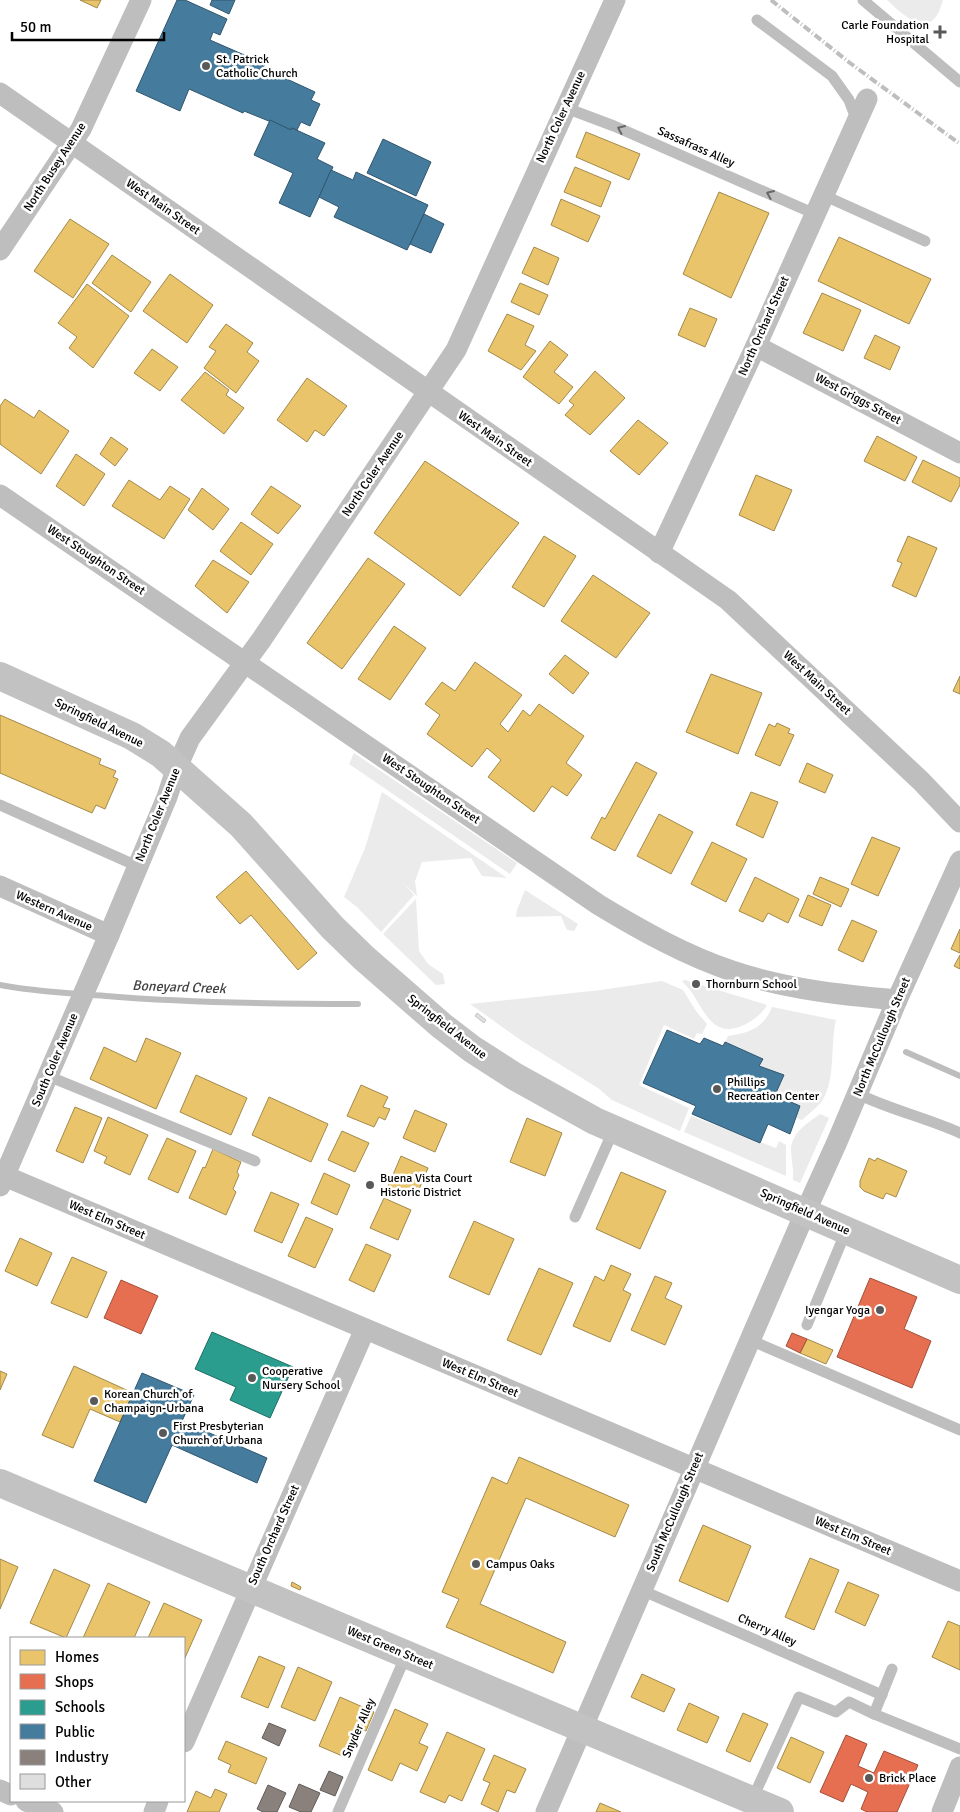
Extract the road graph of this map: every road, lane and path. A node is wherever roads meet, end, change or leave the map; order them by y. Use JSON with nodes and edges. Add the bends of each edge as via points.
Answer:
{"nodes":[{"id":1,"x":141,"y":0,"type":"edge"},
{"id":2,"x":615,"y":0,"type":"edge"},
{"id":3,"x":863,"y":0,"type":"edge"},
{"id":4,"x":757,"y":20,"type":"dead end"},
{"id":5,"x":960,"y":82,"type":"edge"},
{"id":6,"x":0,"y":93,"type":"edge"},
{"id":7,"x":867,"y":99,"type":"dead end"},
{"id":8,"x":566,"y":108,"type":"junction"},
{"id":9,"x":857,"y":121,"type":"junction"},
{"id":10,"x":72,"y":144,"type":"junction"},
{"id":11,"x":819,"y":204,"type":"junction"},
{"id":12,"x":925,"y":241,"type":"dead end"},
{"id":13,"x":0,"y":250,"type":"edge"},
{"id":14,"x":756,"y":346,"type":"junction"},
{"id":15,"x":428,"y":392,"type":"junction"},
{"id":16,"x":960,"y":453,"type":"edge"},
{"id":17,"x":0,"y":495,"type":"edge"},
{"id":18,"x":659,"y":553,"type":"junction"},
{"id":19,"x":245,"y":663,"type":"junction"},
{"id":20,"x":0,"y":676,"type":"edge"},
{"id":21,"x":177,"y":767,"type":"junction"},
{"id":22,"x":0,"y":805,"type":"edge"},
{"id":23,"x":960,"y":822,"type":"edge"},
{"id":24,"x":960,"y":861,"type":"edge"},
{"id":25,"x":137,"y":866,"type":"junction"},
{"id":26,"x":0,"y":886,"type":"edge"},
{"id":27,"x":109,"y":935,"type":"junction"},
{"id":28,"x":897,"y":1000,"type":"junction"},
{"id":29,"x":48,"y":1076,"type":"junction"},
{"id":30,"x":858,"y":1094,"type":"junction"},
{"id":31,"x":614,"y":1129,"type":"junction"},
{"id":32,"x":960,"y":1133,"type":"edge"},
{"id":33,"x":255,"y":1161,"type":"dead end"},
{"id":34,"x":2,"y":1179,"type":"edge"},
{"id":35,"x":805,"y":1213,"type":"junction"},
{"id":36,"x":575,"y":1217,"type":"dead end"},
{"id":37,"x":846,"y":1231,"type":"junction"},
{"id":38,"x":960,"y":1280,"type":"edge"},
{"id":39,"x":808,"y":1325,"type":"dead end"},
{"id":40,"x":365,"y":1329,"type":"junction"},
{"id":41,"x":750,"y":1340,"type":"junction"},
{"id":42,"x":960,"y":1430,"type":"edge"},
{"id":43,"x":694,"y":1469,"type":"junction"},
{"id":44,"x":0,"y":1483,"type":"edge"},
{"id":45,"x":960,"y":1581,"type":"edge"},
{"id":46,"x":250,"y":1589,"type":"junction"},
{"id":47,"x":641,"y":1590,"type":"junction"},
{"id":48,"x":406,"y":1655,"type":"junction"},
{"id":49,"x":892,"y":1669,"type":"dead end"},
{"id":50,"x":882,"y":1695,"type":"junction"},
{"id":51,"x":874,"y":1714,"type":"junction"},
{"id":52,"x":581,"y":1729,"type":"junction"},
{"id":53,"x":185,"y":1740,"type":"edge"},
{"id":54,"x":960,"y":1749,"type":"edge"},
{"id":55,"x":960,"y":1767,"type":"edge"},
{"id":56,"x":752,"y":1800,"type":"junction"},
{"id":57,"x":28,"y":1802,"type":"edge"},
{"id":58,"x":53,"y":1812,"type":"edge"},
{"id":59,"x":338,"y":1812,"type":"edge"},
{"id":60,"x":546,"y":1812,"type":"edge"},
{"id":61,"x":780,"y":1812,"type":"edge"},
{"id":62,"x":942,"y":1812,"type":"edge"}],
"edges":[{"from":1,"to":10,"type":"street","name":"North Busey Avenue","via":[[89,115]]},
{"from":2,"to":8,"type":"street","name":"North Coler Avenue"},
{"from":3,"to":5,"type":"lane"},
{"from":4,"to":9,"type":"lane","via":[[832,76],[849,100]]},
{"from":6,"to":10,"type":"street","name":"West Main Street"},
{"from":7,"to":9,"type":"street","name":"North Orchard Street"},
{"from":11,"to":8,"type":"lane","name":"Sassafrass Alley","one_way":true},
{"from":8,"to":15,"type":"street","name":"North Coler Avenue","via":[[456,350]]},
{"from":9,"to":11,"type":"street","name":"North Orchard Street"},
{"from":10,"to":13,"type":"street","name":"North Busey Avenue"},
{"from":10,"to":15,"type":"street","name":"West Main Street"},
{"from":11,"to":12,"type":"lane","name":"Sassafrass Alley"},
{"from":11,"to":14,"type":"street","name":"North Orchard Street"},
{"from":14,"to":16,"type":"street","name":"West Griggs Street"},
{"from":14,"to":18,"type":"street","name":"North Orchard Street"},
{"from":15,"to":18,"type":"street","name":"West Main Street"},
{"from":15,"to":19,"type":"street","name":"North Coler Avenue"},
{"from":17,"to":19,"type":"street","name":"West Stoughton Street"},
{"from":18,"to":23,"type":"street","name":"West Main Street","via":[[728,600],[914,774]]},
{"from":19,"to":21,"type":"street","name":"North Coler Avenue","via":[[190,738]]},
{"from":19,"to":28,"type":"street","name":"West Stoughton Street","via":[[640,930],[686,953],[779,984]]},
{"from":20,"to":21,"type":"street","name":"Springfield Avenue","via":[[132,736]]},
{"from":21,"to":25,"type":"street","name":"North Coler Avenue"},
{"from":21,"to":31,"type":"street","name":"Springfield Avenue","via":[[241,825],[332,927],[413,1002],[472,1049],[514,1076]]},
{"from":22,"to":25,"type":"lane"},
{"from":24,"to":28,"type":"street","name":"North McCullough Street"},
{"from":25,"to":27,"type":"street","name":"North Coler Avenue"},
{"from":26,"to":27,"type":"street","name":"Western Avenue"},
{"from":27,"to":29,"type":"street","name":"South Coler Avenue"},
{"from":28,"to":30,"type":"street","name":"North McCullough Street"},
{"from":29,"to":33,"type":"lane"},
{"from":29,"to":34,"type":"street","name":"South Coler Avenue"},
{"from":30,"to":32,"type":"lane"},
{"from":30,"to":35,"type":"street","name":"North McCullough Street"},
{"from":31,"to":35,"type":"street","name":"Springfield Avenue"},
{"from":31,"to":36,"type":"lane"},
{"from":34,"to":40,"type":"street","name":"West Elm Street"},
{"from":35,"to":37,"type":"street","name":"Springfield Avenue"},
{"from":35,"to":41,"type":"street","name":"South McCullough Street"},
{"from":37,"to":38,"type":"street","name":"Springfield Avenue"},
{"from":37,"to":39,"type":"lane"},
{"from":40,"to":43,"type":"street","name":"West Elm Street"},
{"from":40,"to":46,"type":"street","name":"South Orchard Street"},
{"from":41,"to":42,"type":"lane"},
{"from":41,"to":43,"type":"street","name":"South McCullough Street"},
{"from":43,"to":45,"type":"street","name":"West Elm Street"},
{"from":43,"to":47,"type":"street","name":"South McCullough Street"},
{"from":44,"to":46,"type":"street","name":"West Green Street"},
{"from":46,"to":48,"type":"street","name":"West Green Street"},
{"from":46,"to":53,"type":"street","name":"South Orchard Street"},
{"from":47,"to":50,"type":"lane","name":"Cherry Alley"},
{"from":47,"to":52,"type":"street","name":"South McCullough Street"},
{"from":48,"to":52,"type":"street","name":"West Green Street"},
{"from":48,"to":59,"type":"lane","name":"Snyder Alley"},
{"from":49,"to":50,"type":"lane"},
{"from":50,"to":51,"type":"lane"},
{"from":51,"to":54,"type":"lane"},
{"from":51,"to":56,"type":"lane","via":[[849,1702],[836,1712],[799,1697]]},
{"from":52,"to":56,"type":"street","name":"West Green Street"},
{"from":52,"to":60,"type":"street","name":"South McCullough Street"},
{"from":55,"to":62,"type":"street"},
{"from":56,"to":61,"type":"street","name":"West Green Street"},
{"from":57,"to":58,"type":"street"}]}
